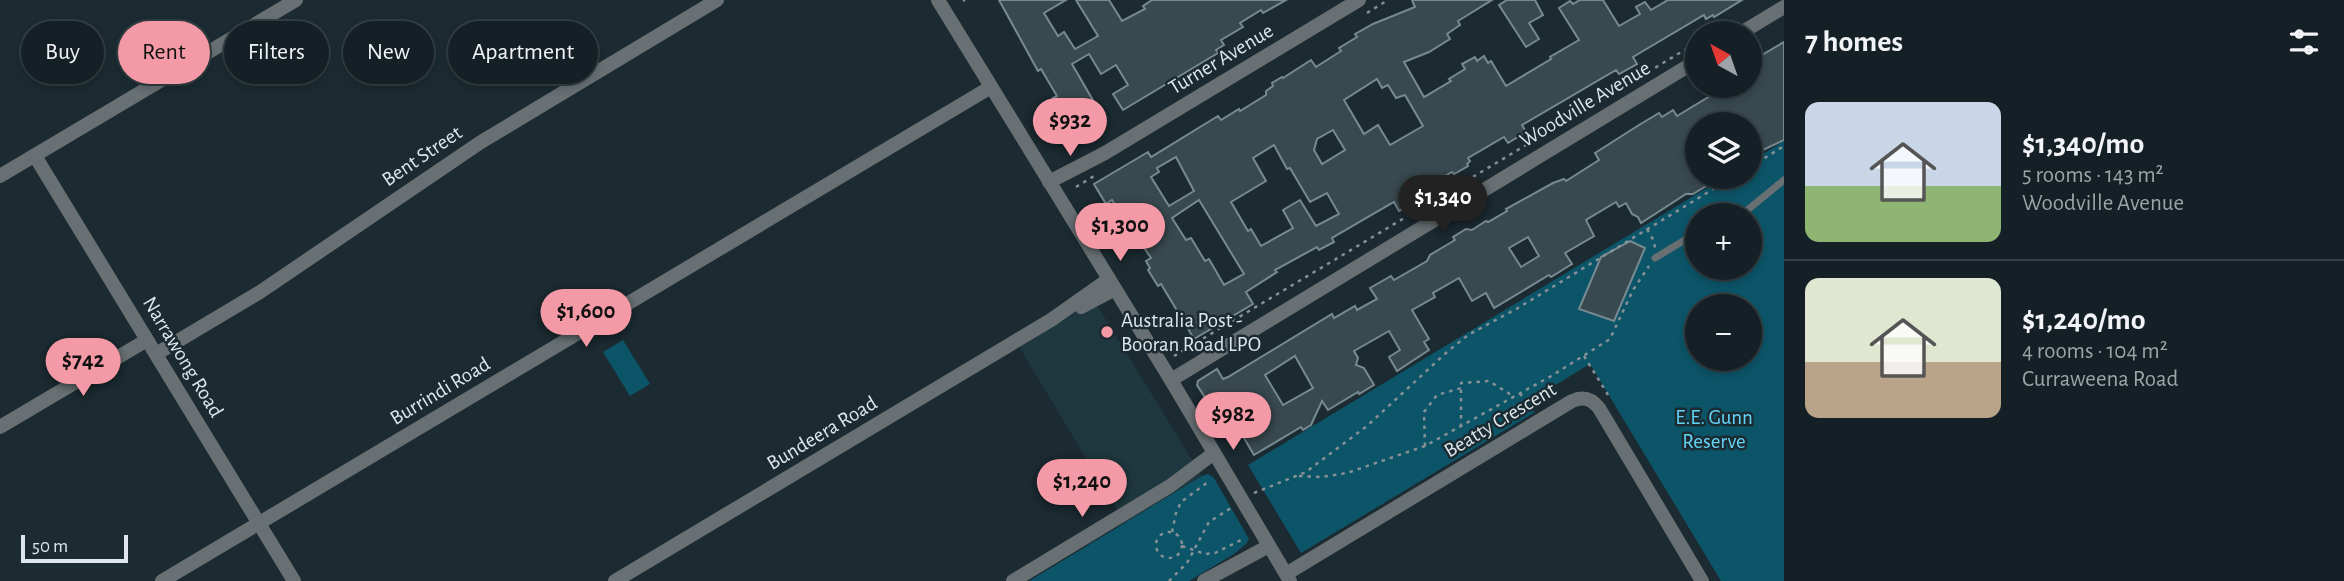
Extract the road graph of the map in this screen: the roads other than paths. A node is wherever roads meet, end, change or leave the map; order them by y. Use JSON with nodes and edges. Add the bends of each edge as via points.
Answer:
{"nodes":[{"id":1,"x":296,"y":0,"type":"edge"},
{"id":2,"x":717,"y":0,"type":"edge"},
{"id":3,"x":1359,"y":0,"type":"edge"},
{"id":4,"x":951,"y":1,"type":"edge"},
{"id":5,"x":1784,"y":7,"type":"edge"},
{"id":6,"x":1761,"y":21,"type":"edge"},
{"id":7,"x":1685,"y":68,"type":"edge"},
{"id":8,"x":991,"y":87,"type":"junction"},
{"id":9,"x":35,"y":156,"type":"junction"},
{"id":10,"x":2,"y":171,"type":"edge"},
{"id":11,"x":1784,"y":180,"type":"edge"},
{"id":12,"x":1052,"y":186,"type":"junction"},
{"id":13,"x":1756,"y":203,"type":"edge"},
{"id":14,"x":1685,"y":240,"type":"edge"},
{"id":15,"x":1655,"y":258,"type":"road end"},
{"id":16,"x":1112,"y":284,"type":"junction"},
{"id":17,"x":147,"y":340,"type":"junction"},
{"id":18,"x":156,"y":354,"type":"junction"},
{"id":19,"x":1171,"y":380,"type":"junction"},
{"id":20,"x":0,"y":427,"type":"edge"},
{"id":21,"x":1216,"y":457,"type":"junction"},
{"id":22,"x":259,"y":523,"type":"junction"},
{"id":23,"x":1267,"y":542,"type":"junction"},
{"id":24,"x":1288,"y":577,"type":"edge"},
{"id":25,"x":1696,"y":579,"type":"edge"},
{"id":26,"x":162,"y":581,"type":"edge"},
{"id":27,"x":294,"y":581,"type":"edge"},
{"id":28,"x":615,"y":581,"type":"edge"},
{"id":29,"x":1013,"y":581,"type":"edge"},
{"id":30,"x":1203,"y":581,"type":"edge"}],
"edges":[{"from":1,"to":9,"type":"street"},
{"from":2,"to":18,"type":"street","name":"Bent Street","via":[[481,142],[260,292]]},
{"from":3,"to":12,"type":"street","name":"Turner Avenue"},
{"from":4,"to":8,"type":"street"},
{"from":5,"to":6,"type":"street"},
{"from":7,"to":19,"type":"street","name":"Woodville Avenue"},
{"from":8,"to":12,"type":"street"},
{"from":8,"to":22,"type":"street","name":"Burrindi Road"},
{"from":9,"to":10,"type":"street"},
{"from":9,"to":17,"type":"street","name":"Narrawong Road"},
{"from":11,"to":13,"type":"lane"},
{"from":12,"to":16,"type":"street"},
{"from":14,"to":15,"type":"lane"},
{"from":16,"to":19,"type":"street"},
{"from":16,"to":28,"type":"street","name":"Bundeera Road"},
{"from":17,"to":18,"type":"street","name":"Narrawong Road"},
{"from":17,"to":20,"type":"street"},
{"from":18,"to":22,"type":"street","name":"Narrawong Road"},
{"from":19,"to":21,"type":"street"},
{"from":21,"to":23,"type":"street"},
{"from":21,"to":29,"type":"street"},
{"from":22,"to":26,"type":"street","name":"Burrindi Road"},
{"from":22,"to":27,"type":"street","name":"Narrawong Road"},
{"from":23,"to":24,"type":"street"},
{"from":23,"to":30,"type":"street"},
{"from":24,"to":25,"type":"street","name":"Beatty Crescent","via":[[1578,398],[1596,404]]}]}
